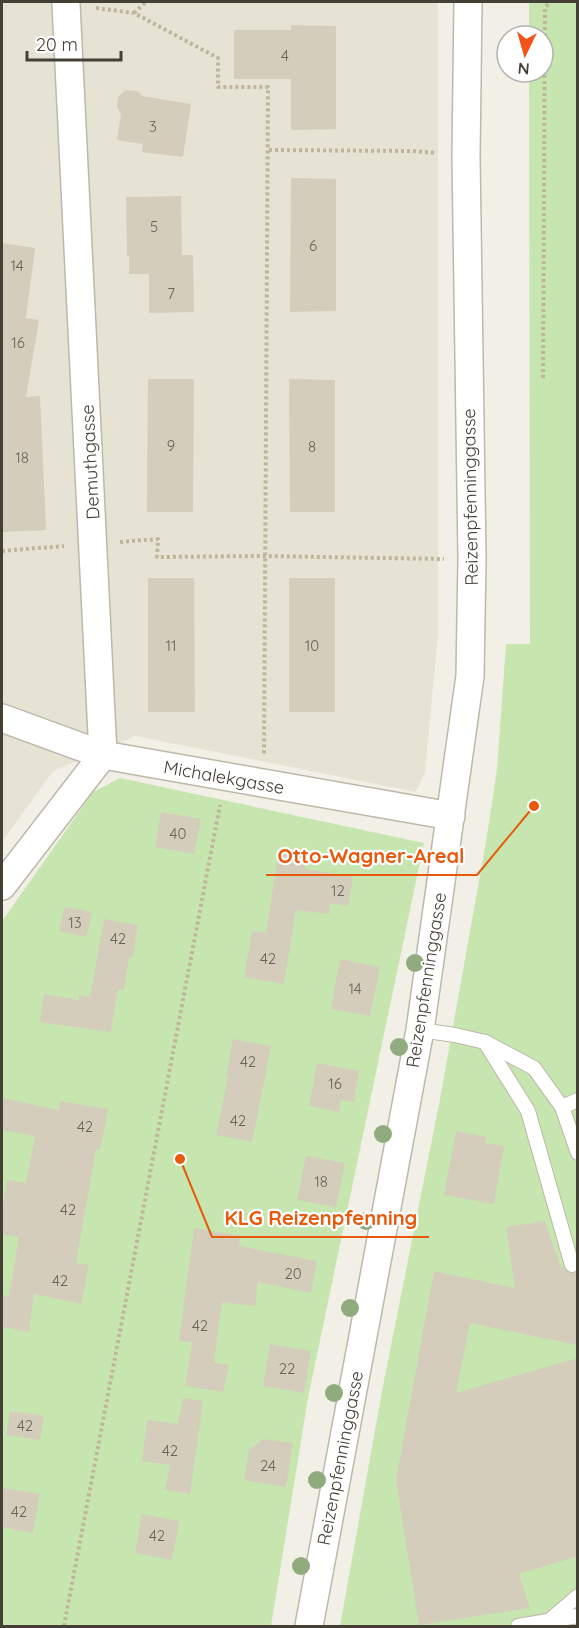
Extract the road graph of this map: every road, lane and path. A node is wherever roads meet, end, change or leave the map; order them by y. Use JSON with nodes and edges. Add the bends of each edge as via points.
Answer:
{"nodes":[{"id":1,"x":146,"y":2,"type":"edge"},
{"id":2,"x":468,"y":2,"type":"edge"},
{"id":3,"x":550,"y":2,"type":"edge"},
{"id":4,"x":66,"y":3,"type":"joint"},
{"id":5,"x":134,"y":13,"type":"junction"},
{"id":6,"x":269,"y":150,"type":"junction"},
{"id":7,"x":466,"y":156,"type":"junction"},
{"id":8,"x":543,"y":378,"type":"dead end"},
{"id":9,"x":94,"y":544,"type":"junction"},
{"id":10,"x":2,"y":551,"type":"edge"},
{"id":11,"x":264,"y":556,"type":"junction"},
{"id":12,"x":472,"y":558,"type":"junction"},
{"id":13,"x":2,"y":718,"type":"edge"},
{"id":14,"x":103,"y":755,"type":"junction"},
{"id":15,"x":225,"y":777,"type":"junction"},
{"id":16,"x":264,"y":784,"type":"junction"},
{"id":17,"x":451,"y":816,"type":"junction"},
{"id":18,"x":2,"y":886,"type":"edge"},
{"id":19,"x":420,"y":1030,"type":"junction"},
{"id":20,"x":485,"y":1042,"type":"junction"},
{"id":21,"x":578,"y":1100,"type":"edge"},
{"id":22,"x":562,"y":1107,"type":"junction"},
{"id":23,"x":578,"y":1153,"type":"edge"},
{"id":24,"x":572,"y":1265,"type":"dead end"},
{"id":25,"x":578,"y":1596,"type":"edge"},
{"id":26,"x":578,"y":1616,"type":"edge"},
{"id":27,"x":549,"y":1621,"type":"junction"},
{"id":28,"x":64,"y":1626,"type":"edge"},
{"id":29,"x":309,"y":1626,"type":"edge"},
{"id":30,"x":518,"y":1626,"type":"edge"}],
"edges":[{"from":1,"to":5,"type":"path"},
{"from":2,"to":7,"type":"street","name":"Reizenpfenninggasse"},
{"from":3,"to":8,"type":"path","via":[[545,8]]},
{"from":4,"to":5,"type":"path"},
{"from":4,"to":9,"type":"street","name":"Demuthgasse"},
{"from":5,"to":6,"type":"path","via":[[218,58],[218,87],[268,87]]},
{"from":6,"to":7,"type":"path","via":[[413,151]]},
{"from":6,"to":11,"type":"path"},
{"from":7,"to":12,"type":"street","name":"Reizenpfenninggasse"},
{"from":9,"to":10,"type":"path"},
{"from":9,"to":11,"type":"path","via":[[158,539],[157,557]]},
{"from":9,"to":14,"type":"street","name":"Demuthgasse"},
{"from":11,"to":12,"type":"path"},
{"from":11,"to":16,"type":"path"},
{"from":12,"to":17,"type":"street","name":"Reizenpfenninggasse","via":[[470,676]]},
{"from":13,"to":14,"type":"street","name":"Michalekgasse"},
{"from":14,"to":15,"type":"street","name":"Michalekgasse"},
{"from":14,"to":18,"type":"street"},
{"from":15,"to":16,"type":"street","name":"Michalekgasse"},
{"from":15,"to":28,"type":"path"},
{"from":16,"to":17,"type":"street","name":"Michalekgasse"},
{"from":17,"to":19,"type":"street","name":"Reizenpfenninggasse"},
{"from":19,"to":20,"type":"lane"},
{"from":19,"to":29,"type":"street","name":"Reizenpfenninggasse"},
{"from":20,"to":22,"type":"lane","via":[[534,1068]]},
{"from":20,"to":24,"type":"lane","via":[[528,1111]]},
{"from":21,"to":22,"type":"lane"},
{"from":22,"to":23,"type":"lane"},
{"from":25,"to":27,"type":"lane"},
{"from":26,"to":27,"type":"lane"},
{"from":27,"to":30,"type":"lane"}]}
